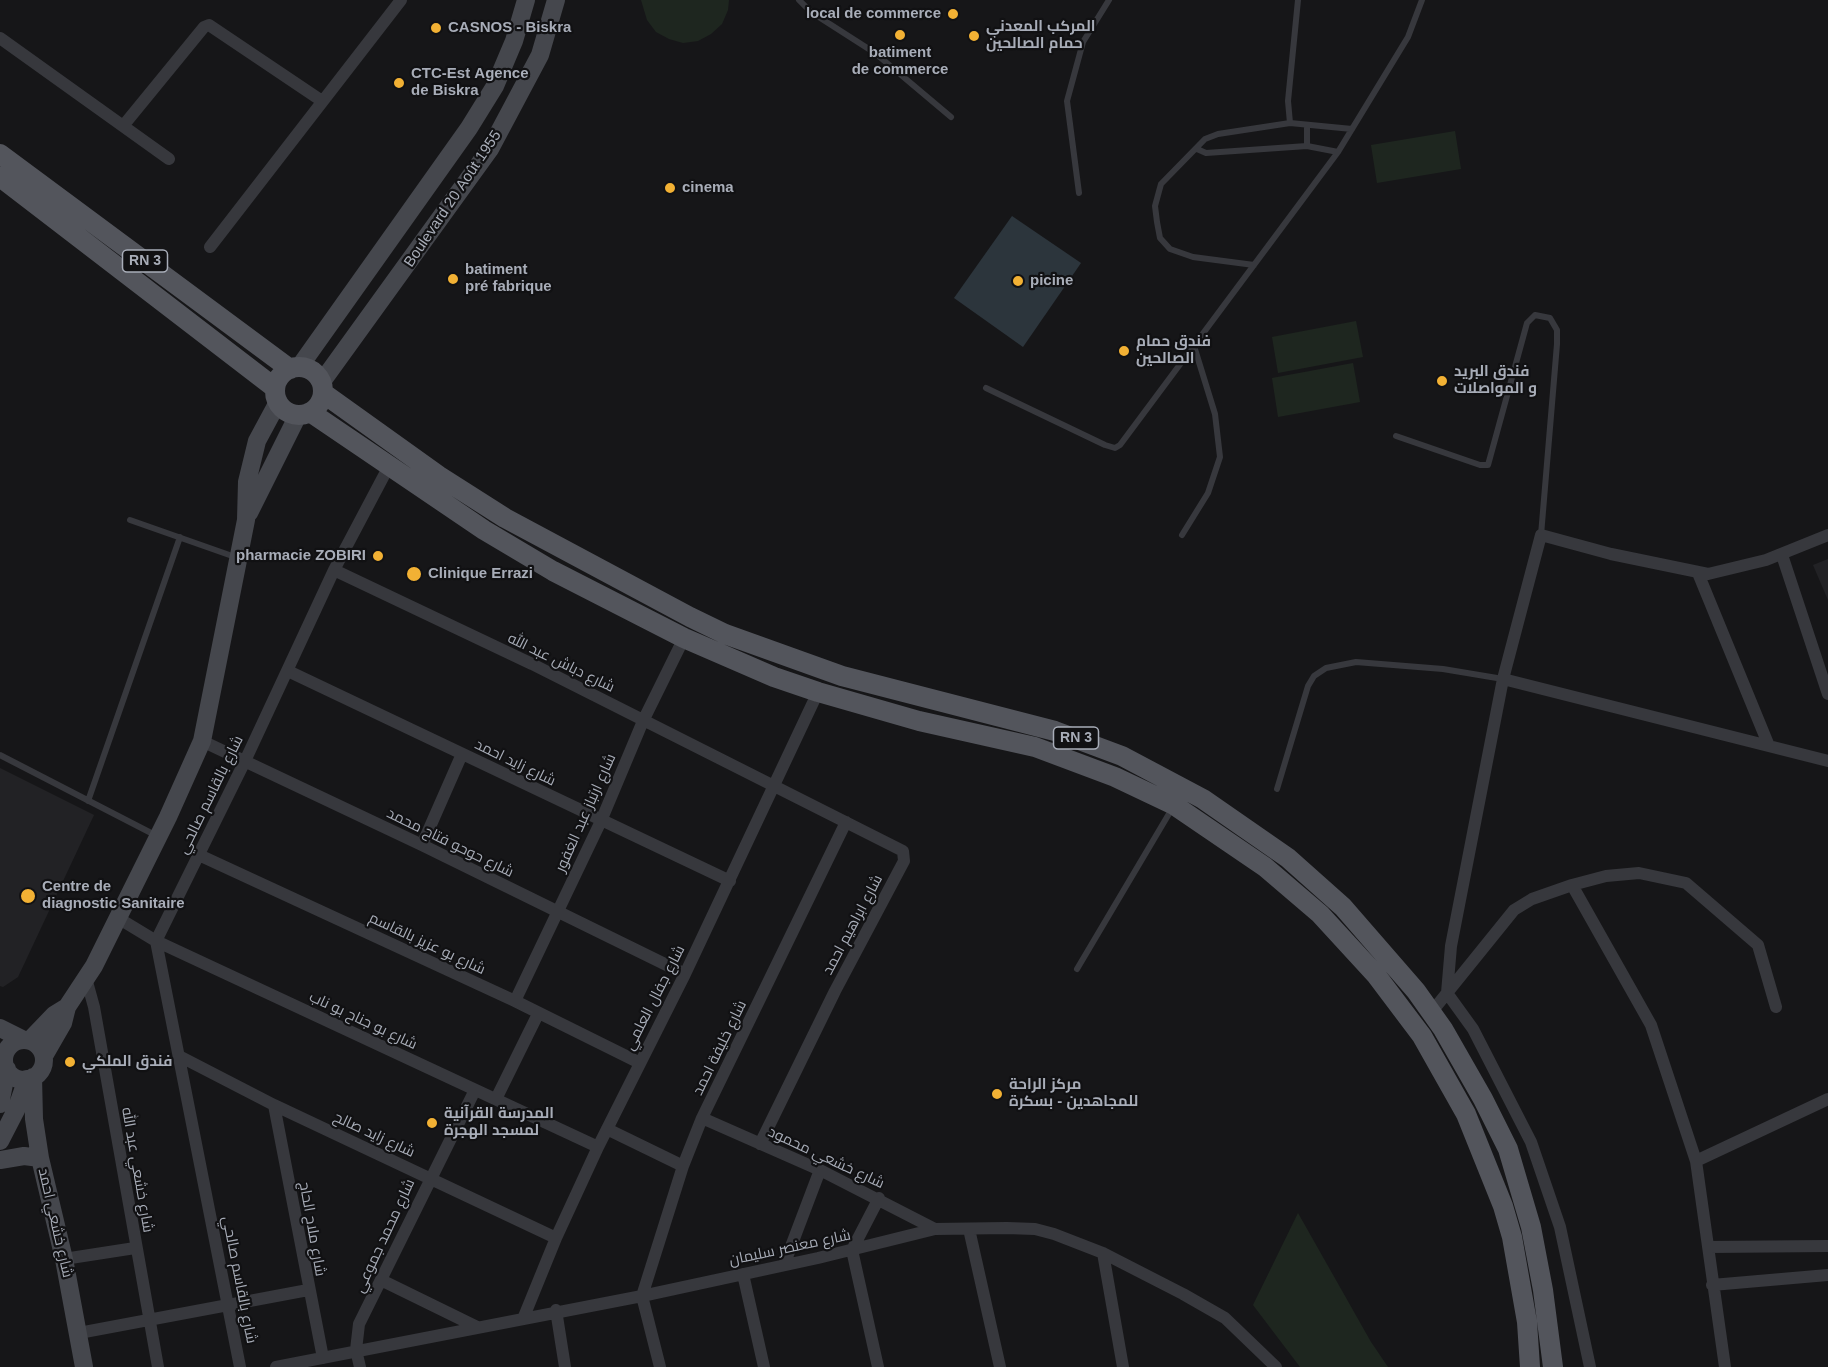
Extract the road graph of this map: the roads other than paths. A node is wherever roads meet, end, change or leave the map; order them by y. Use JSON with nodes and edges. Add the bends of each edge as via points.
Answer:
{"nodes":[{"id":1,"x":400,"y":0,"type":"edge"},
{"id":2,"x":526,"y":0,"type":"edge"},
{"id":3,"x":556,"y":0,"type":"edge"},
{"id":4,"x":799,"y":0,"type":"edge"},
{"id":5,"x":1109,"y":0,"type":"edge"},
{"id":6,"x":1298,"y":0,"type":"edge"},
{"id":7,"x":1422,"y":0,"type":"edge"},
{"id":8,"x":0,"y":38,"type":"edge"},
{"id":9,"x":322,"y":101,"type":"junction"},
{"id":10,"x":951,"y":117,"type":"dead end"},
{"id":11,"x":1290,"y":123,"type":"junction"},
{"id":12,"x":1307,"y":125,"type":"junction"},
{"id":13,"x":123,"y":126,"type":"junction"},
{"id":14,"x":1352,"y":129,"type":"junction"},
{"id":15,"x":1307,"y":146,"type":"junction"},
{"id":16,"x":1197,"y":149,"type":"junction"},
{"id":17,"x":1338,"y":152,"type":"junction"},
{"id":18,"x":0,"y":154,"type":"edge"},
{"id":19,"x":168,"y":159,"type":"dead end"},
{"id":20,"x":12,"y":178,"type":"edge"},
{"id":21,"x":1079,"y":193,"type":"dead end"},
{"id":22,"x":210,"y":247,"type":"dead end"},
{"id":23,"x":1254,"y":265,"type":"junction"},
{"id":24,"x":1194,"y":346,"type":"junction"},
{"id":25,"x":295,"y":367,"type":"junction"},
{"id":26,"x":322,"y":388,"type":"junction"},
{"id":27,"x":986,"y":388,"type":"dead end"},
{"id":28,"x":276,"y":395,"type":"junction"},
{"id":29,"x":304,"y":414,"type":"junction"},
{"id":30,"x":1396,"y":436,"type":"dead end"},
{"id":31,"x":389,"y":466,"type":"junction"},
{"id":32,"x":130,"y":520,"type":"dead end"},
{"id":33,"x":246,"y":520,"type":"junction"},
{"id":34,"x":1182,"y":535,"type":"dead end"},
{"id":35,"x":1541,"y":535,"type":"junction"},
{"id":36,"x":1828,"y":536,"type":"edge"},
{"id":37,"x":180,"y":537,"type":"junction"},
{"id":38,"x":1782,"y":555,"type":"junction"},
{"id":39,"x":238,"y":558,"type":"junction"},
{"id":40,"x":334,"y":570,"type":"junction"},
{"id":41,"x":1698,"y":573,"type":"junction"},
{"id":42,"x":684,"y":638,"type":"junction"},
{"id":43,"x":288,"y":671,"type":"junction"},
{"id":44,"x":1503,"y":679,"type":"junction"},
{"id":45,"x":818,"y":692,"type":"junction"},
{"id":46,"x":1828,"y":694,"type":"edge"},
{"id":47,"x":643,"y":720,"type":"junction"},
{"id":48,"x":202,"y":741,"type":"junction"},
{"id":49,"x":1769,"y":746,"type":"junction"},
{"id":50,"x":462,"y":754,"type":"junction"},
{"id":51,"x":0,"y":755,"type":"edge"},
{"id":52,"x":1827,"y":760,"type":"edge"},
{"id":53,"x":245,"y":761,"type":"junction"},
{"id":54,"x":773,"y":787,"type":"junction"},
{"id":55,"x":1277,"y":789,"type":"dead end"},
{"id":56,"x":88,"y":801,"type":"junction"},
{"id":57,"x":1174,"y":805,"type":"junction"},
{"id":58,"x":601,"y":821,"type":"junction"},
{"id":59,"x":846,"y":822,"type":"junction"},
{"id":60,"x":158,"y":836,"type":"junction"},
{"id":61,"x":422,"y":845,"type":"junction"},
{"id":62,"x":199,"y":855,"type":"junction"},
{"id":63,"x":730,"y":881,"type":"junction"},
{"id":64,"x":1572,"y":885,"type":"junction"},
{"id":65,"x":556,"y":912,"type":"junction"},
{"id":66,"x":118,"y":918,"type":"junction"},
{"id":67,"x":156,"y":941,"type":"junction"},
{"id":68,"x":1077,"y":969,"type":"dead end"},
{"id":69,"x":685,"y":974,"type":"junction"},
{"id":70,"x":86,"y":978,"type":"junction"},
{"id":71,"x":1447,"y":993,"type":"junction"},
{"id":72,"x":514,"y":1001,"type":"junction"},
{"id":73,"x":67,"y":1007,"type":"junction"},
{"id":74,"x":1776,"y":1007,"type":"dead end"},
{"id":75,"x":538,"y":1014,"type":"junction"},
{"id":76,"x":1430,"y":1014,"type":"junction"},
{"id":77,"x":0,"y":1028,"type":"edge"},
{"id":78,"x":27,"y":1040,"type":"junction"},
{"id":79,"x":44,"y":1056,"type":"junction"},
{"id":80,"x":181,"y":1058,"type":"junction"},
{"id":81,"x":640,"y":1063,"type":"junction"},
{"id":82,"x":4,"y":1064,"type":"edge"},
{"id":83,"x":30,"y":1078,"type":"junction"},
{"id":84,"x":475,"y":1090,"type":"junction"},
{"id":85,"x":496,"y":1099,"type":"junction"},
{"id":86,"x":1828,"y":1099,"type":"edge"},
{"id":87,"x":0,"y":1104,"type":"edge"},
{"id":88,"x":274,"y":1105,"type":"junction"},
{"id":89,"x":702,"y":1118,"type":"junction"},
{"id":90,"x":607,"y":1129,"type":"junction"},
{"id":91,"x":0,"y":1141,"type":"edge"},
{"id":92,"x":1531,"y":1142,"type":"junction"},
{"id":93,"x":760,"y":1144,"type":"junction"},
{"id":94,"x":598,"y":1147,"type":"junction"},
{"id":95,"x":1508,"y":1149,"type":"junction"},
{"id":96,"x":40,"y":1158,"type":"junction"},
{"id":97,"x":0,"y":1160,"type":"edge"},
{"id":98,"x":1696,"y":1161,"type":"junction"},
{"id":99,"x":682,"y":1166,"type":"junction"},
{"id":100,"x":820,"y":1170,"type":"junction"},
{"id":101,"x":429,"y":1177,"type":"junction"},
{"id":102,"x":879,"y":1198,"type":"junction"},
{"id":103,"x":935,"y":1229,"type":"junction"},
{"id":104,"x":969,"y":1229,"type":"junction"},
{"id":105,"x":556,"y":1238,"type":"junction"},
{"id":106,"x":1828,"y":1246,"type":"edge"},
{"id":107,"x":1708,"y":1247,"type":"junction"},
{"id":108,"x":135,"y":1248,"type":"junction"},
{"id":109,"x":852,"y":1250,"type":"junction"},
{"id":110,"x":1103,"y":1254,"type":"junction"},
{"id":111,"x":64,"y":1259,"type":"junction"},
{"id":112,"x":784,"y":1265,"type":"junction"},
{"id":113,"x":743,"y":1274,"type":"junction"},
{"id":114,"x":1828,"y":1275,"type":"edge"},
{"id":115,"x":381,"y":1280,"type":"junction"},
{"id":116,"x":1712,"y":1285,"type":"junction"},
{"id":117,"x":308,"y":1290,"type":"junction"},
{"id":118,"x":642,"y":1296,"type":"junction"},
{"id":119,"x":229,"y":1304,"type":"junction"},
{"id":120,"x":556,"y":1310,"type":"junction"},
{"id":121,"x":148,"y":1319,"type":"junction"},
{"id":122,"x":523,"y":1319,"type":"junction"},
{"id":123,"x":477,"y":1327,"type":"junction"},
{"id":124,"x":79,"y":1333,"type":"junction"},
{"id":125,"x":356,"y":1350,"type":"junction"},
{"id":126,"x":323,"y":1358,"type":"junction"},
{"id":127,"x":84,"y":1367,"type":"edge"},
{"id":128,"x":158,"y":1367,"type":"edge"},
{"id":129,"x":240,"y":1367,"type":"edge"},
{"id":130,"x":276,"y":1367,"type":"edge"},
{"id":131,"x":360,"y":1367,"type":"edge"},
{"id":132,"x":566,"y":1367,"type":"edge"},
{"id":133,"x":660,"y":1367,"type":"edge"},
{"id":134,"x":764,"y":1367,"type":"edge"},
{"id":135,"x":878,"y":1367,"type":"edge"},
{"id":136,"x":1000,"y":1367,"type":"edge"},
{"id":137,"x":1123,"y":1367,"type":"edge"},
{"id":138,"x":1276,"y":1367,"type":"edge"},
{"id":139,"x":1530,"y":1367,"type":"edge"},
{"id":140,"x":1553,"y":1367,"type":"edge"},
{"id":141,"x":1590,"y":1367,"type":"edge"},
{"id":142,"x":1725,"y":1367,"type":"edge"}],
"edges":[{"from":1,"to":9,"type":"street"},
{"from":2,"to":25,"type":"street","name":"Boulevard 20 Août 1955","via":[[495,86],[470,128]]},
{"from":3,"to":26,"type":"street","name":"Boulevard 20 Août 1955","via":[[540,56],[490,149]]},
{"from":4,"to":10,"type":"lane","via":[[875,53]]},
{"from":5,"to":21,"type":"lane","via":[[1083,42],[1068,101]]},
{"from":6,"to":11,"type":"lane","via":[[1288,101]]},
{"from":7,"to":14,"type":"lane","via":[[1407,37]]},
{"from":8,"to":13,"type":"street"},
{"from":9,"to":13,"type":"street","via":[[209,25]]},
{"from":9,"to":22,"type":"street"},
{"from":11,"to":12,"type":"lane"},
{"from":11,"to":16,"type":"lane","via":[[1218,134],[1205,139]]},
{"from":12,"to":14,"type":"lane"},
{"from":12,"to":15,"type":"lane"},
{"from":13,"to":19,"type":"street"},
{"from":14,"to":17,"type":"lane"},
{"from":15,"to":16,"type":"lane","via":[[1206,153]]},
{"from":15,"to":17,"type":"lane"},
{"from":16,"to":23,"type":"lane","via":[[1161,183],[1155,206],[1160,238],[1170,249],[1193,256]]},
{"from":17,"to":23,"type":"lane"},
{"from":18,"to":20,"type":"main road","number":"RN 3"},
{"from":20,"to":25,"type":"main road","number":"RN 3"},
{"from":20,"to":28,"type":"main road","number":"RN 3"},
{"from":23,"to":24,"type":"lane"},
{"from":24,"to":27,"type":"lane","via":[[1115,448]]},
{"from":24,"to":34,"type":"lane","via":[[1215,414],[1220,457],[1208,493]]},
{"from":25,"to":26,"type":"main road","via":[[316,374]]},
{"from":25,"to":28,"type":"main road","via":[[282,374]]},
{"from":26,"to":29,"type":"main road","via":[[320,402]]},
{"from":26,"to":76,"type":"main road","number":"RN 3","via":[[439,476],[505,518],[725,634],[842,676],[1055,731],[1174,781],[1255,833],[1308,874],[1379,947]]},
{"from":28,"to":29,"type":"main road","via":[[288,413]]},
{"from":28,"to":33,"type":"street","via":[[247,482]]},
{"from":29,"to":31,"type":"main road","number":"RN 3"},
{"from":29,"to":33,"type":"street"},
{"from":30,"to":35,"type":"lane","via":[[1488,465],[1527,323],[1535,315],[1550,318],[1555,323],[1557,344]]},
{"from":31,"to":40,"type":"street","name":"شارع بالقاسم صالحي"},
{"from":31,"to":42,"type":"main road","number":"RN 3","via":[[553,571]]},
{"from":32,"to":37,"type":"lane"},
{"from":33,"to":39,"type":"street"},
{"from":35,"to":41,"type":"street"},
{"from":35,"to":44,"type":"street"},
{"from":36,"to":38,"type":"street"},
{"from":37,"to":39,"type":"lane"},
{"from":37,"to":56,"type":"lane"},
{"from":38,"to":41,"type":"street"},
{"from":38,"to":46,"type":"street"},
{"from":39,"to":48,"type":"street"},
{"from":40,"to":43,"type":"street","name":"شارع بالقاسم صالحي"},
{"from":40,"to":47,"type":"street","name":"شارع دباش عبد الله"},
{"from":41,"to":49,"type":"street"},
{"from":42,"to":45,"type":"main road","number":"RN 3"},
{"from":42,"to":47,"type":"street","name":"شارع ارتباز عبد الغفور"},
{"from":43,"to":50,"type":"street","name":"شارع زايد احمد"},
{"from":43,"to":53,"type":"street","name":"شارع بالقاسم صالحي"},
{"from":44,"to":49,"type":"street"},
{"from":44,"to":55,"type":"lane","via":[[1443,669],[1356,662],[1326,668],[1308,686]]},
{"from":44,"to":71,"type":"street","via":[[1451,946]]},
{"from":45,"to":54,"type":"street","name":"شارع جفال العلمي"},
{"from":45,"to":57,"type":"main road","number":"RN 3","via":[[899,716],[1035,747],[1115,777]]},
{"from":47,"to":54,"type":"street","name":"شارع دباش عبد الله"},
{"from":47,"to":58,"type":"street","name":"شارع ارتباز عبد الغفور"},
{"from":48,"to":53,"type":"street","name":"شارع حوحو فتاح محمد"},
{"from":48,"to":60,"type":"street"},
{"from":49,"to":52,"type":"street"},
{"from":50,"to":58,"type":"street","name":"شارع زايد احمد"},
{"from":50,"to":61,"type":"street"},
{"from":51,"to":56,"type":"lane"},
{"from":53,"to":61,"type":"street","name":"شارع حوحو فتاح محمد"},
{"from":53,"to":62,"type":"street","name":"شارع بالقاسم صالحي"},
{"from":54,"to":59,"type":"street","name":"شارع ابراهيم احمد"},
{"from":54,"to":63,"type":"street","name":"شارع جفال العلمي"},
{"from":56,"to":60,"type":"lane"},
{"from":57,"to":68,"type":"lane"},
{"from":57,"to":139,"type":"main road","number":"RN 3","via":[[1265,867],[1320,914],[1376,975],[1422,1036],[1466,1114],[1503,1206],[1522,1287]]},
{"from":58,"to":63,"type":"street","name":"شارع زايد احمد"},
{"from":58,"to":65,"type":"street","name":"شارع ارتباز عبد الغفور"},
{"from":59,"to":89,"type":"street","name":"شارع خليفة احمد"},
{"from":59,"to":93,"type":"street","name":"شارع ابراهيم احمد","via":[[900,848],[905,857]]},
{"from":60,"to":66,"type":"street"},
{"from":61,"to":65,"type":"street","name":"شارع حوحو فتاح محمد"},
{"from":62,"to":67,"type":"street","name":"شارع بالقاسم صالحي"},
{"from":62,"to":72,"type":"street","name":"شارع بو عزيز بالقاسم"},
{"from":63,"to":69,"type":"street","name":"شارع جفال العلمي"},
{"from":64,"to":71,"type":"street","via":[[1514,910]]},
{"from":64,"to":74,"type":"street","via":[[1639,873],[1686,883],[1758,945]]},
{"from":64,"to":98,"type":"street","via":[[1651,1025]]},
{"from":65,"to":69,"type":"street","name":"شارع حوحو فتاح محمد"},
{"from":65,"to":72,"type":"street","name":"شارع ارتباز عبد الغفور"},
{"from":66,"to":67,"type":"street","name":"شارع بو جناح بو ناب"},
{"from":66,"to":70,"type":"street"},
{"from":67,"to":80,"type":"street","name":"شارع بالقاسم صالحي"},
{"from":67,"to":84,"type":"street","name":"شارع بو جناح بو ناب"},
{"from":69,"to":81,"type":"street","name":"شارع جفال العلمي"},
{"from":70,"to":73,"type":"street"},
{"from":70,"to":108,"type":"street","name":"شارع خشعي عبد الله"},
{"from":71,"to":76,"type":"street"},
{"from":71,"to":92,"type":"street","via":[[1473,1029]]},
{"from":72,"to":75,"type":"street","name":"شارع بو عزيز بالقاسم"},
{"from":73,"to":78,"type":"street"},
{"from":73,"to":79,"type":"street","via":[[63,1023]]},
{"from":75,"to":81,"type":"street","name":"شارع بو عزيز بالقاسم"},
{"from":75,"to":85,"type":"street"},
{"from":76,"to":95,"type":"main road","number":"RN 3","via":[[1457,1053]]},
{"from":77,"to":78,"type":"street"},
{"from":78,"to":79,"type":"street"},
{"from":78,"to":82,"type":"street","via":[[7,1050]]},
{"from":79,"to":83,"type":"street","via":[[42,1069]]},
{"from":80,"to":88,"type":"street","name":"شارع زايد صالح"},
{"from":80,"to":119,"type":"street","name":"شارع بالقاسم صالحي"},
{"from":81,"to":90,"type":"street","name":"شارع جفال العلمي"},
{"from":82,"to":83,"type":"street","via":[[15,1077]]},
{"from":82,"to":87,"type":"street"},
{"from":83,"to":91,"type":"street"},
{"from":83,"to":96,"type":"street","name":"شارع خشعي احمد"},
{"from":84,"to":85,"type":"street","name":"شارع بو جناح بو ناب"},
{"from":84,"to":101,"type":"street","name":"شارع محمد جموعي"},
{"from":85,"to":94,"type":"street","name":"شارع بو جناح بو ناب"},
{"from":86,"to":98,"type":"street"},
{"from":88,"to":101,"type":"street","name":"شارع زايد صالح"},
{"from":88,"to":117,"type":"street","name":"شارع ملاح الحاج"},
{"from":89,"to":93,"type":"street","name":"شارع خشعي محمود"},
{"from":89,"to":99,"type":"street","name":"شارع خليفة احمد"},
{"from":90,"to":94,"type":"street","name":"شارع جفال العلمي"},
{"from":90,"to":99,"type":"street"},
{"from":92,"to":95,"type":"street"},
{"from":92,"to":141,"type":"street","via":[[1560,1227]]},
{"from":93,"to":100,"type":"street","name":"شارع خشعي محمود"},
{"from":94,"to":105,"type":"street","name":"شارع جفال العلمي"},
{"from":95,"to":140,"type":"main road","number":"RN 3","via":[[1537,1256]]},
{"from":96,"to":97,"type":"street"},
{"from":96,"to":111,"type":"street","name":"شارع خشعي احمد"},
{"from":98,"to":107,"type":"street"},
{"from":99,"to":118,"type":"street","name":"شارع خليفة احمد"},
{"from":100,"to":102,"type":"street","name":"شارع خشعي محمود"},
{"from":100,"to":112,"type":"street"},
{"from":101,"to":105,"type":"street","name":"شارع زايد صالح"},
{"from":101,"to":115,"type":"street","name":"شارع محمد جموعي"},
{"from":102,"to":103,"type":"street","name":"شارع خشعي محمود"},
{"from":102,"to":109,"type":"street"},
{"from":103,"to":104,"type":"street","name":"شارع معنصر سليمان"},
{"from":103,"to":109,"type":"street","name":"شارع معنصر سليمان"},
{"from":104,"to":110,"type":"street","name":"شارع معنصر سليمان","via":[[1035,1229]]},
{"from":104,"to":136,"type":"street"},
{"from":105,"to":122,"type":"street","name":"شارع جفال العلمي"},
{"from":106,"to":107,"type":"street"},
{"from":107,"to":116,"type":"street"},
{"from":108,"to":111,"type":"street"},
{"from":108,"to":121,"type":"street","name":"شارع خشعي عبد الله"},
{"from":109,"to":112,"type":"street","name":"شارع معنصر سليمان"},
{"from":109,"to":135,"type":"street"},
{"from":110,"to":137,"type":"street"},
{"from":110,"to":138,"type":"street","name":"شارع معنصر سليمان","via":[[1225,1318]]},
{"from":111,"to":124,"type":"street","name":"شارع خشعي احمد"},
{"from":112,"to":113,"type":"street","name":"شارع معنصر سليمان"},
{"from":113,"to":118,"type":"street","name":"شارع معنصر سليمان"},
{"from":113,"to":134,"type":"street"},
{"from":114,"to":116,"type":"street"},
{"from":115,"to":123,"type":"street"},
{"from":115,"to":125,"type":"street","name":"شارع محمد جموعي","via":[[359,1324]]},
{"from":116,"to":142,"type":"street"},
{"from":117,"to":119,"type":"street"},
{"from":117,"to":126,"type":"street","name":"شارع ملاح الحاج"},
{"from":118,"to":120,"type":"street","name":"شارع معنصر سليمان"},
{"from":118,"to":133,"type":"street"},
{"from":119,"to":121,"type":"street"},
{"from":119,"to":129,"type":"street","name":"شارع بالقاسم صالحي"},
{"from":120,"to":122,"type":"street","name":"شارع معنصر سليمان"},
{"from":120,"to":132,"type":"street"},
{"from":121,"to":124,"type":"street"},
{"from":121,"to":128,"type":"street","name":"شارع خشعي عبد الله"},
{"from":122,"to":123,"type":"street","name":"شارع معنصر سليمان"},
{"from":123,"to":125,"type":"street","name":"شارع معنصر سليمان"},
{"from":124,"to":127,"type":"street","name":"شارع خشعي احمد"},
{"from":125,"to":126,"type":"street","name":"شارع معنصر سليمان"},
{"from":125,"to":131,"type":"street","name":"شارع محمد جموعي"},
{"from":126,"to":130,"type":"street","name":"شارع معنصر سليمان"}]}
